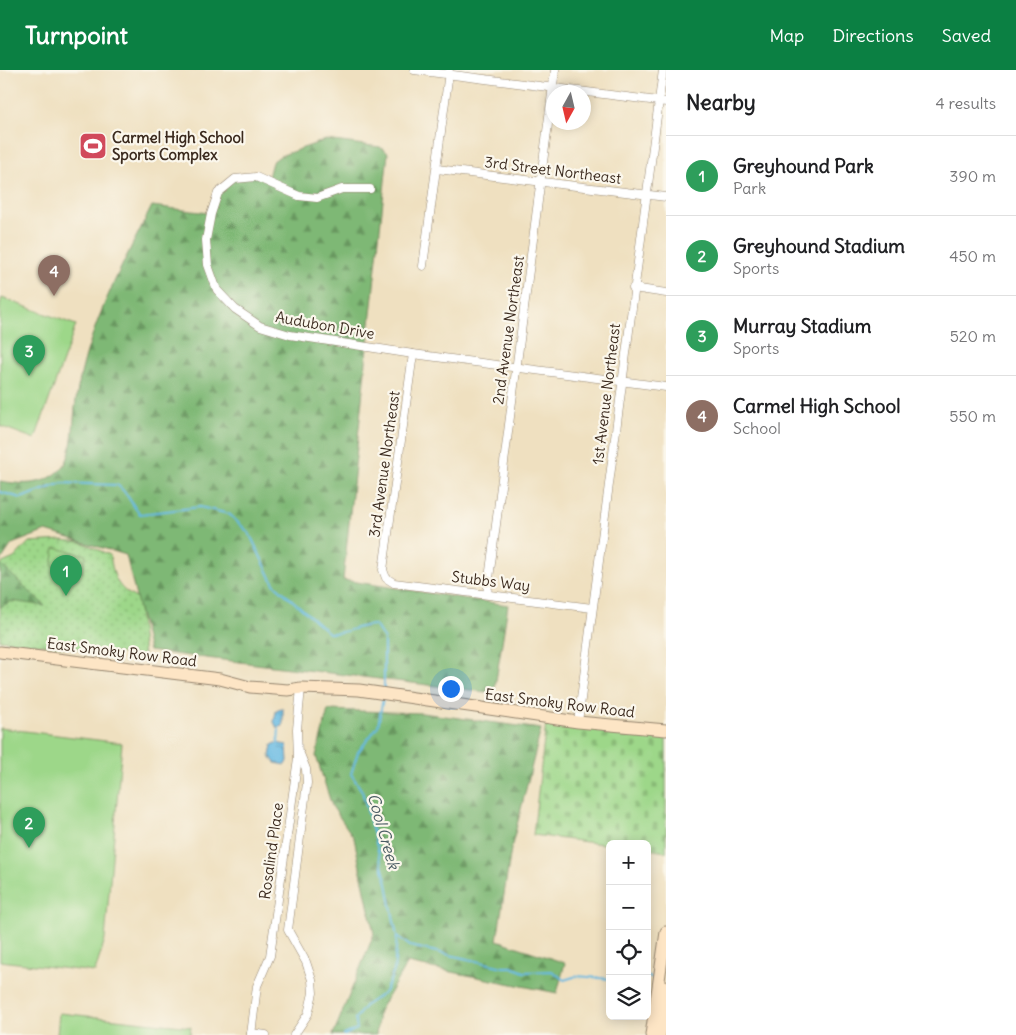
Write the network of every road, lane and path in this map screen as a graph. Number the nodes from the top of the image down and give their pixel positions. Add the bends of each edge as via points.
1 (414, 70) edge
2 (555, 70) edge
3 (664, 70) edge
4 (449, 72) edge
5 (553, 85) edge
6 (546, 87) edge
7 (591, 93) edge
8 (663, 102) edge
9 (548, 130) edge
10 (437, 169) junction
11 (542, 182) junction
12 (370, 189) dead end
13 (647, 195) junction
14 (666, 197) edge
15 (423, 266) dead end
16 (633, 288) junction
17 (666, 292) edge
18 (413, 354) junction
19 (516, 367) junction
20 (621, 381) junction
21 (666, 387) edge
22 (386, 578) joint
23 (487, 594) junction
24 (592, 608) junction
25 (0, 652) edge
26 (301, 688) junction
27 (578, 722) junction
28 (666, 730) edge
29 (298, 750) junction
30 (666, 932) edge
31 (662, 992) edge
32 (251, 1034) edge
33 (266, 1035) edge
34 (294, 1035) edge
35 (651, 1035) edge
36 (660, 1035) edge

1 - 4 street
2 - 5 street, 2nd Avenue Northeast
3 - 8 street, 1st Avenue Northeast
4 - 6 street
4 - 10 street
7 - 8 street
8 - 13 street, 1st Avenue Northeast
9 - 11 street, 2nd Avenue Northeast
10 - 11 street, 3rd Street Northeast
10 - 15 street
11 - 13 street, 3rd Street Northeast
11 - 19 street, 2nd Avenue Northeast
12 - 18 street, Audubon Drive via 342,189 317,198 299,196 256,177 235,179 218,193 211,214 206,240 208,265 217,290 235,309 260,326 290,335
13 - 14 street, 3rd Street Northeast
13 - 16 street, 1st Avenue Northeast
16 - 17 street
16 - 20 street, 1st Avenue Northeast
18 - 19 street, Audubon Drive
18 - 22 street, 3rd Avenue Northeast via 383,570
19 - 20 street, Audubon Drive
19 - 23 street, 2nd Avenue Northeast
20 - 21 street, Audubon Drive
20 - 24 street, 1st Avenue Northeast
22 - 23 street, Stubbs Way via 394,583
23 - 24 street, Stubbs Way
24 - 27 street, 1st Avenue Northeast
25 - 26 street, East Smoky Row Road via 127,666 253,687
26 - 27 street, East Smoky Row Road via 360,690
26 - 29 street, Rosalind Place
27 - 28 street, East Smoky Row Road
29 - 32 street, Rosalind Place via 270,956 257,986
29 - 34 street, Rosalind Place via 306,769 306,783 288,930 306,962 313,993 308,1014
30 - 31 street via 660,967
31 - 35 street
31 - 36 street
32 - 33 street

